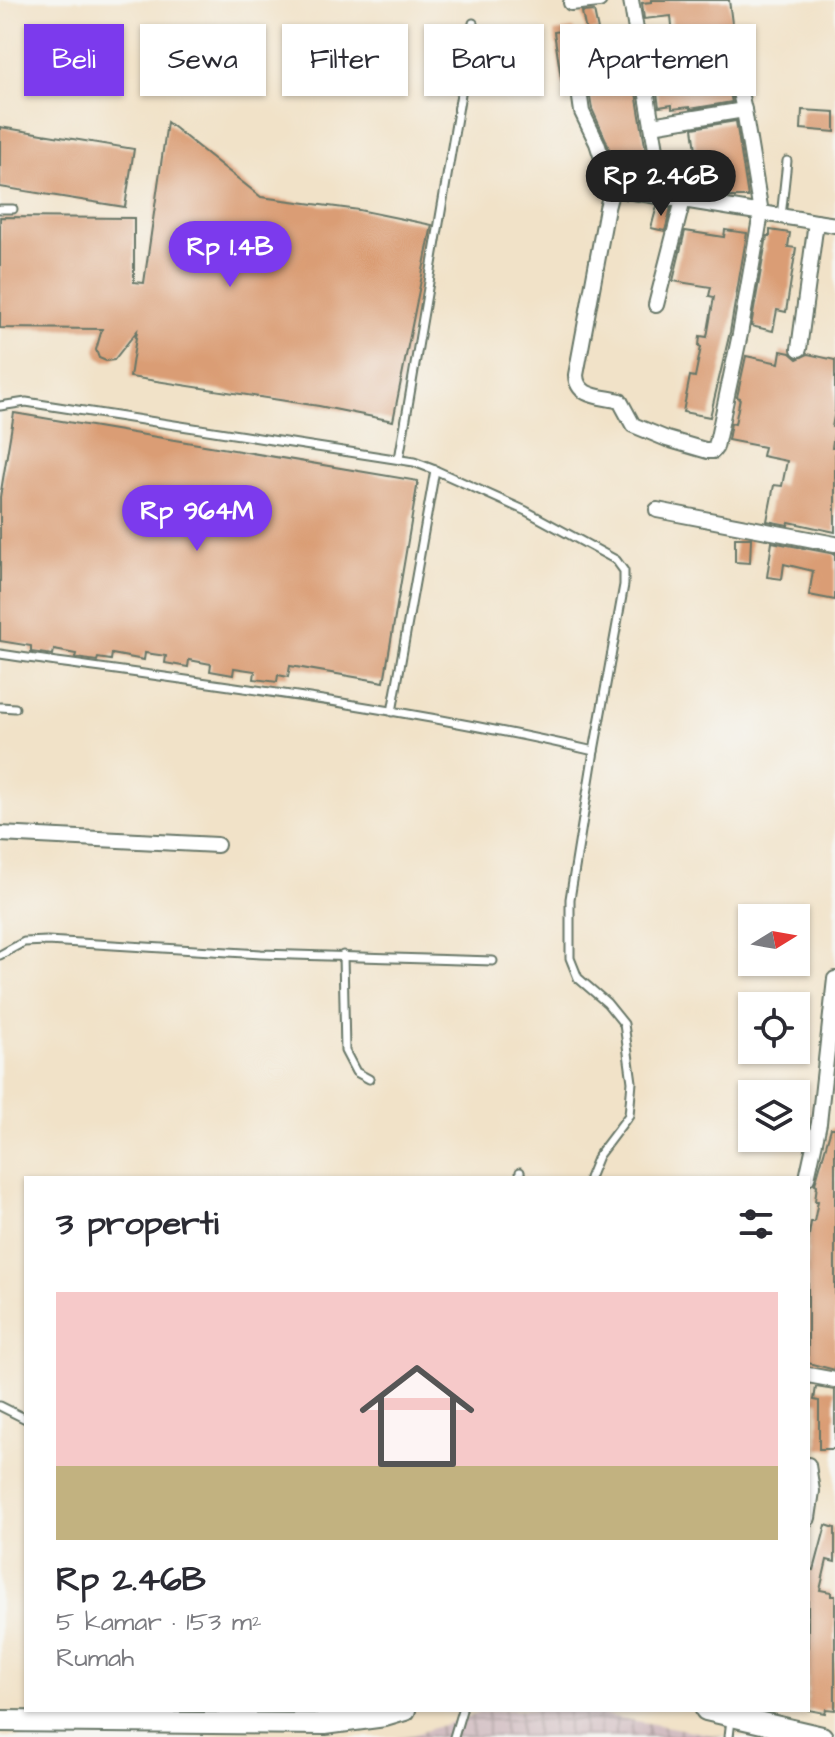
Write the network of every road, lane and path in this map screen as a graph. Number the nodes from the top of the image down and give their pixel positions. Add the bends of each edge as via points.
1 (599, 0) edge
2 (631, 0) edge
3 (571, 3) dead end
4 (473, 23) dead end
5 (634, 24) edge
6 (580, 96) edge
7 (646, 96) edge
8 (741, 96) edge
9 (744, 110) junction
10 (652, 125) junction
11 (787, 161) dead end
12 (612, 189) junction
13 (664, 197) junction
14 (683, 200) junction
15 (0, 209) edge
16 (13, 209) dead end
17 (761, 213) junction
18 (781, 217) junction
19 (816, 222) junction
20 (835, 225) edge
21 (656, 305) dead end
22 (799, 349) dead end
23 (0, 406) edge
24 (399, 459) junction
25 (435, 470) junction
26 (657, 510) dead end
27 (835, 544) edge
28 (0, 654) edge
29 (0, 707) edge
30 (15, 708) dead end
31 (392, 712) junction
32 (594, 751) junction
33 (0, 834) edge
34 (217, 845) dead end
35 (0, 955) edge
36 (343, 955) junction
37 (493, 961) dead end
38 (835, 979) edge
39 (369, 1079) dead end
40 (819, 1123) junction
41 (835, 1125) edge
42 (590, 1176) edge
43 (807, 1176) edge
44 (810, 1375) edge
45 (835, 1380) edge
46 (0, 1406) edge
47 (24, 1418) edge
48 (810, 1478) edge
49 (810, 1504) edge
50 (398, 1712) edge
51 (461, 1712) edge
52 (711, 1712) edge
53 (0, 1721) edge
54 (732, 1721) edge
55 (454, 1737) edge
56 (822, 1737) edge

1 - 3 street
2 - 5 street
4 - 24 lane
6 - 12 street
7 - 10 street
8 - 9 street
9 - 10 street
9 - 17 street
10 - 13 street
11 - 18 lane
12 - 13 street
12 - 17 street via 576,383 583,392 620,401 633,425 708,451 716,447
13 - 14 street
14 - 17 street
14 - 21 street
15 - 16 lane
17 - 18 street
18 - 19 street
19 - 20 street
19 - 22 street
23 - 24 lane via 26,402
24 - 25 lane
25 - 31 lane
25 - 32 lane via 595,547 624,571
26 - 27 street
28 - 31 lane
29 - 30 lane
31 - 32 lane
32 - 42 lane via 570,899 570,958 578,978 624,1024 632,1082 629,1115
33 - 34 street
35 - 36 lane via 24,942 47,941
36 - 37 lane
36 - 39 lane via 345,1051 356,1072
38 - 40 street
40 - 41 street
40 - 43 street
44 - 45 street
46 - 47 lane
48 - 49 street
50 - 53 main road via 325,1724
51 - 55 lane
52 - 54 main road
54 - 56 main road

